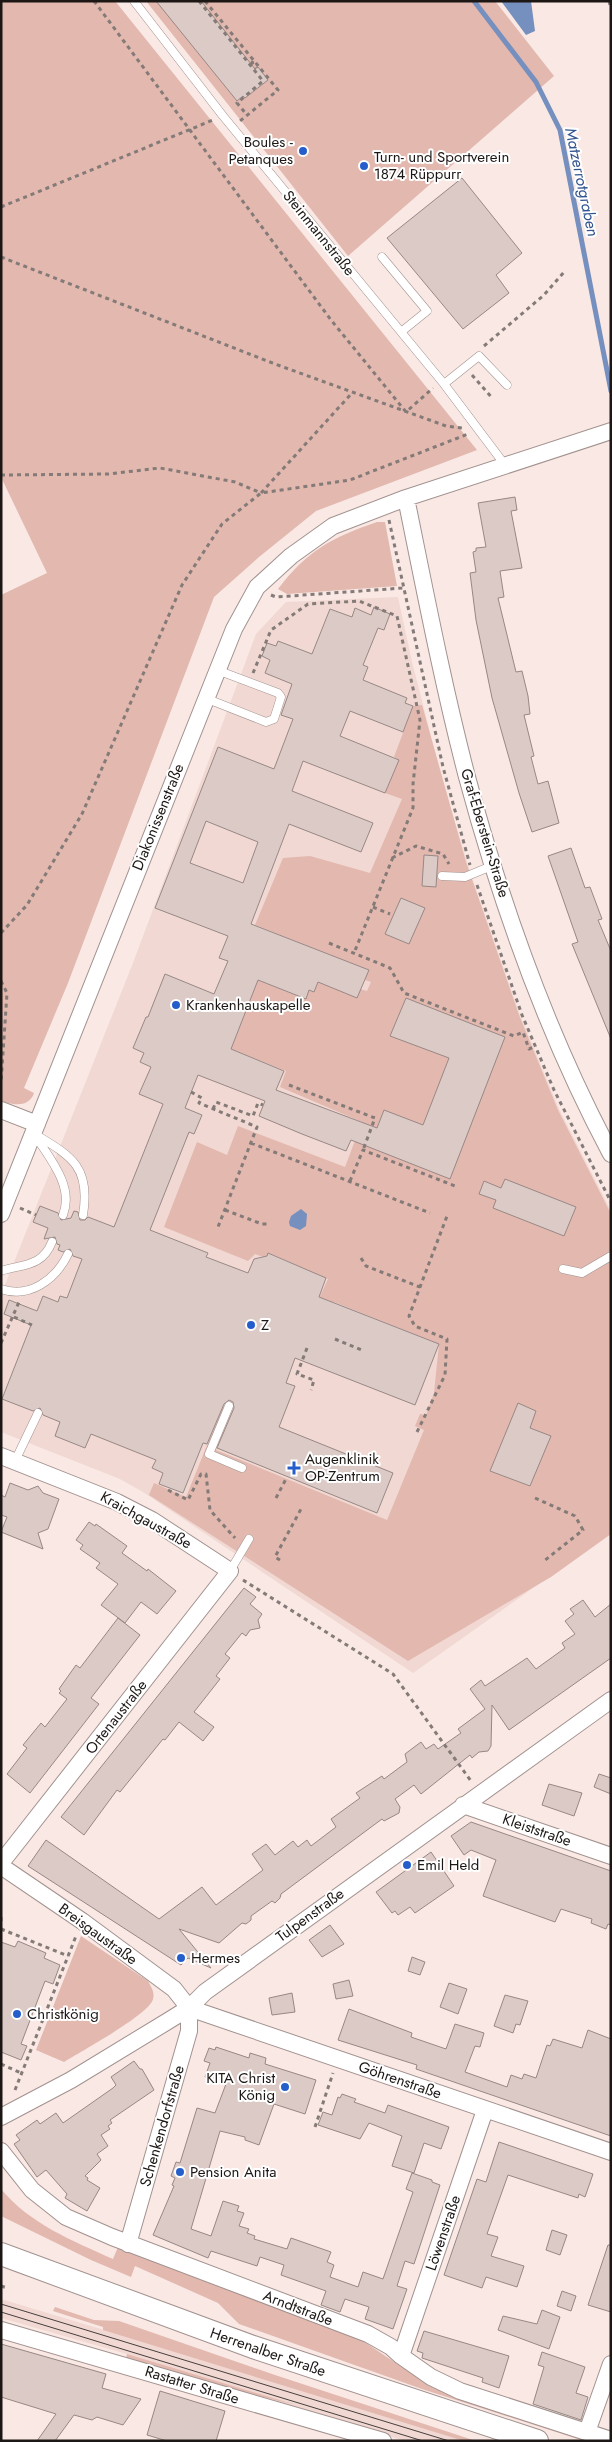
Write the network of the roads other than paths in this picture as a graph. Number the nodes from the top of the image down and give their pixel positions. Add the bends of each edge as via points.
1 (134, 1) edge
2 (382, 257) dead end
3 (401, 332) junction
4 (442, 383) junction
5 (507, 385) dead end
6 (611, 431) edge
7 (505, 465) junction
8 (406, 498) junction
9 (217, 670) junction
10 (205, 698) junction
11 (494, 865) junction
12 (442, 876) dead end
13 (1, 1110) edge
14 (35, 1129) junction
15 (611, 1154) edge
16 (1, 1214) edge
17 (63, 1215) dead end
18 (83, 1215) dead end
19 (52, 1242) dead end
20 (68, 1254) dead end
21 (611, 1256) edge
22 (563, 1269) dead end
23 (1, 1271) edge
24 (1, 1289) edge
25 (229, 1406) dead end
26 (38, 1413) dead end
27 (8, 1458) edge
28 (242, 1468) dead end
29 (249, 1538) dead end
30 (230, 1571) junction
31 (611, 1700) edge
32 (464, 1805) junction
33 (611, 1856) edge
34 (1, 1863) edge
35 (1, 1866) edge
36 (188, 2008) junction
37 (485, 2110) junction
38 (6, 2115) edge
39 (1, 2151) edge
40 (611, 2152) edge
41 (128, 2244) junction
42 (1, 2254) edge
43 (1, 2330) edge
44 (401, 2356) junction
45 (611, 2364) edge
46 (587, 2432) junction
47 (611, 2440) edge
48 (383, 2441) edge
49 (537, 2441) edge

1 - 3 lane, Steinmannstraße via 232,128
2 - 3 lane via 427,311
3 - 4 lane, Steinmannstraße
4 - 5 lane via 478,356
4 - 7 lane, Steinmannstraße
6 - 7 street
7 - 8 street
8 - 9 street, Diakonissenstraße via 334,526 291,556 257,587
8 - 11 street, Graf-Eberstein-Straße via 456,730
9 - 10 street, Diakonissenstraße
9 - 10 lane via 281,697 274,719 266,722
10 - 14 street, Diakonissenstraße
11 - 12 lane via 465,877
11 - 15 street, Graf-Eberstein-Straße via 515,931 573,1079
13 - 14 street
14 - 16 street, Diakonissenstraße
14 - 17 lane via 61,1176 66,1197
14 - 18 lane via 81,1170 86,1198
19 - 23 lane via 47,1254 31,1264
20 - 24 lane via 57,1274 48,1281 23,1292
21 - 22 lane via 582,1273
25 - 28 lane via 209,1454
26 - 27 lane
27 - 30 street, Kraichgaustraße via 117,1502 152,1520
29 - 30 lane
30 - 34 street, Ortenaustraße
31 - 32 street, Tulpenstraße
32 - 33 street, Kleiststraße
32 - 36 street, Tulpenstraße via 205,1992
35 - 36 street, Breisgaustraße via 174,1989
36 - 37 street, Göhrenstraße
36 - 38 street, Tulpenstraße
36 - 41 street, Schenkendorfstraße via 189,2031
37 - 40 street, Göhrenstraße
37 - 44 street, Löwenstraße
39 - 41 street, Arndtstraße via 44,2201 66,2217
41 - 44 street, Arndtstraße via 368,2334
42 - 49 main road, Herrenalber Straße via 253,2347
43 - 48 street, Rastatter Straße
44 - 46 street, Arndtstraße via 431,2377 460,2391
45 - 46 street
46 - 47 street, Arndtstraße

